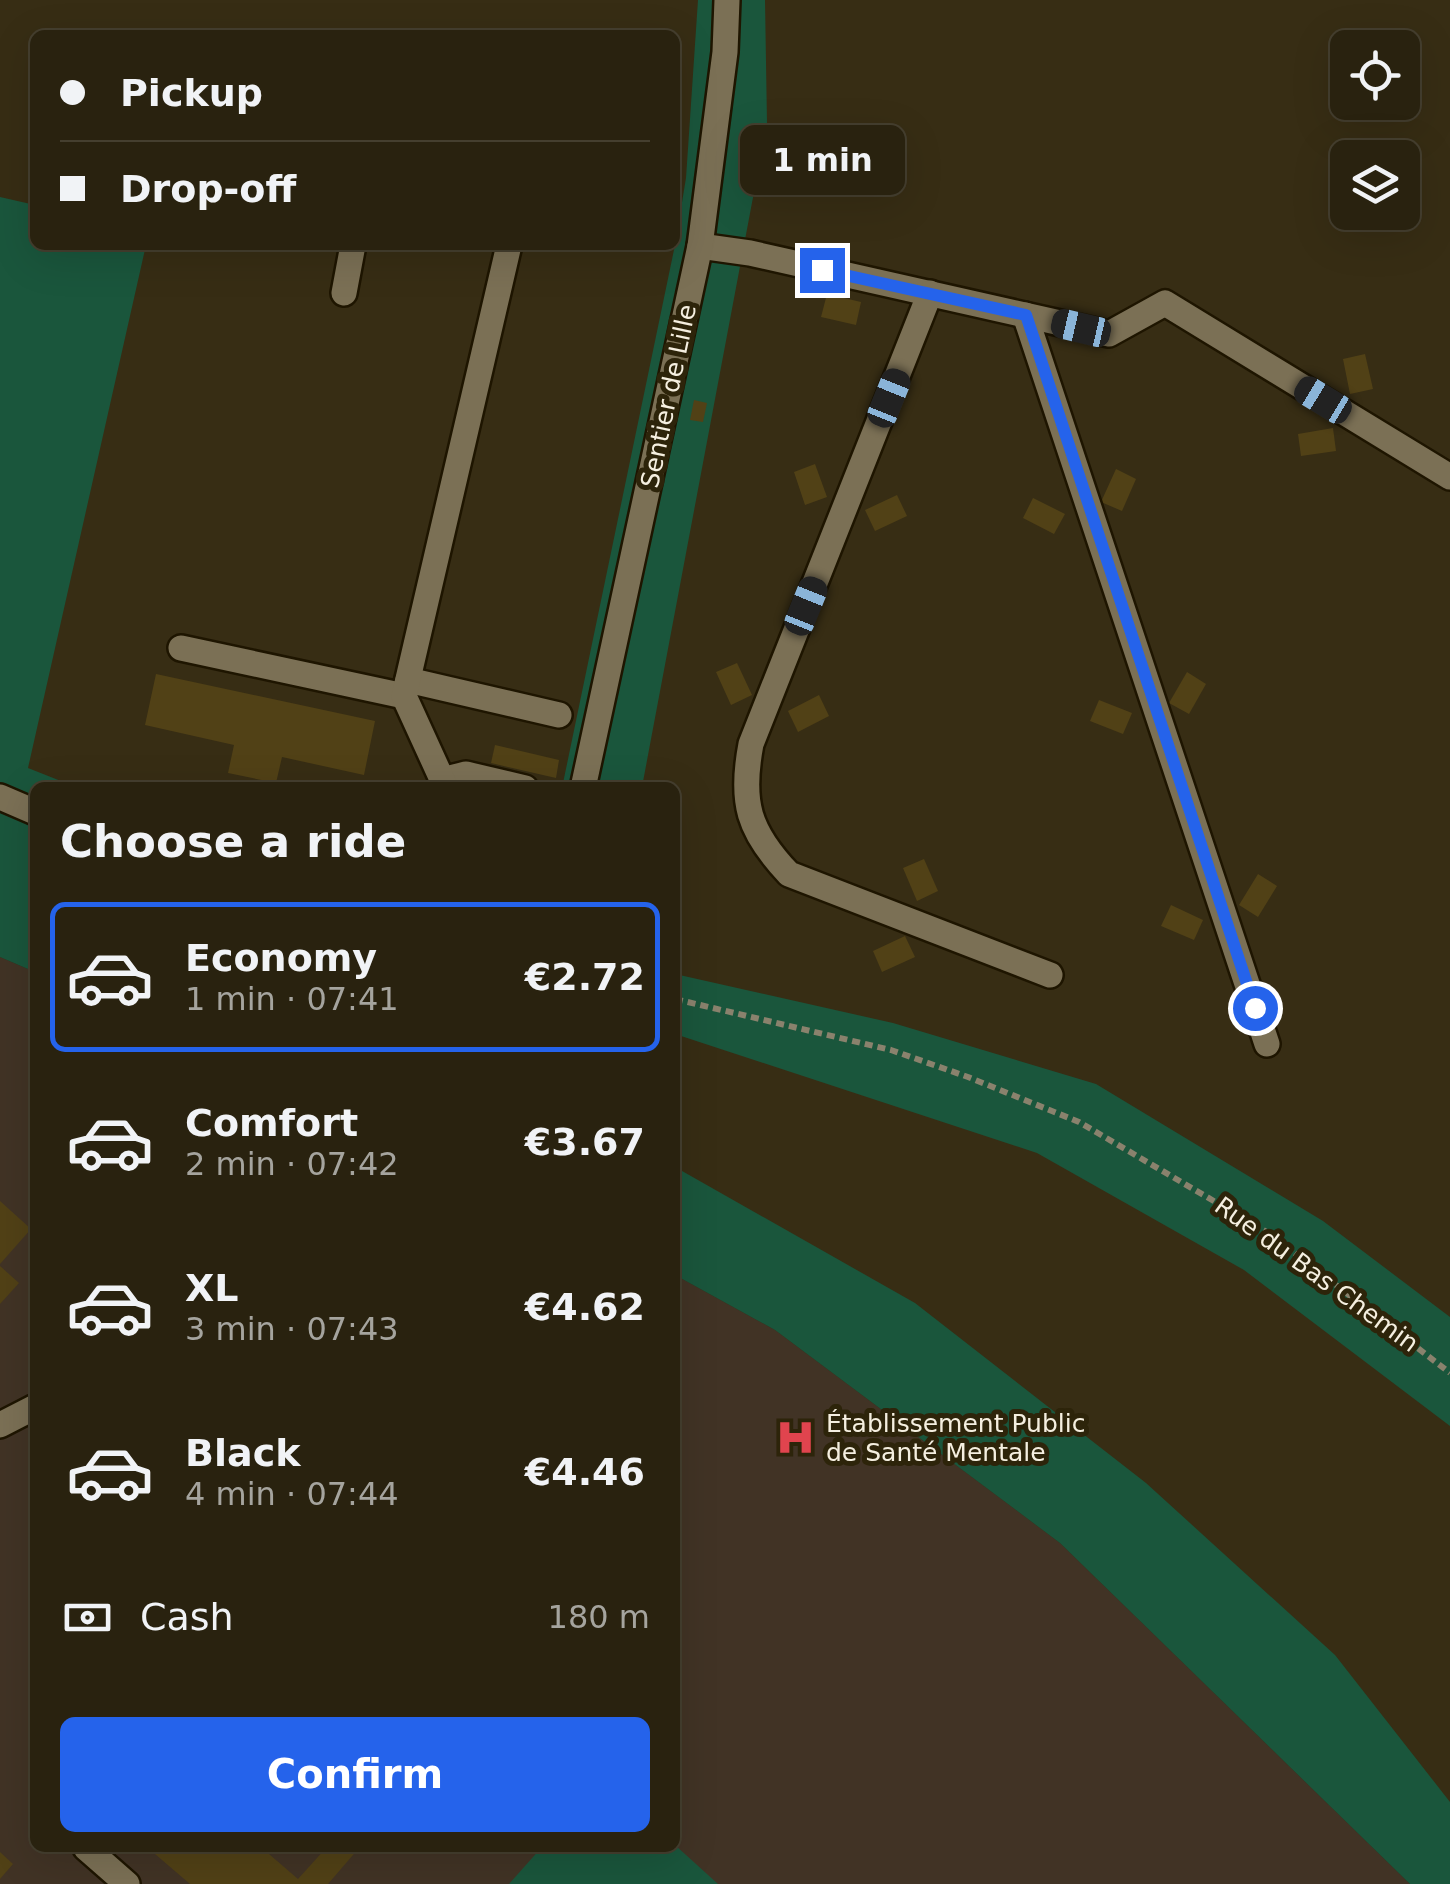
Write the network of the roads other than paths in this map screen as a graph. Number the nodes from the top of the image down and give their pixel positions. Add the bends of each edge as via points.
1 (727, 0) edge
2 (700, 246) junction
3 (353, 250) edge
4 (508, 250) edge
5 (344, 292) dead end
6 (930, 294) junction
7 (1026, 315) junction
8 (1450, 477) edge
9 (181, 648) dead end
10 (406, 688) junction
11 (558, 715) dead end
12 (443, 782) edge
13 (448, 782) edge
14 (500, 782) edge
15 (585, 782) edge
16 (0, 797) edge
17 (30, 810) edge
18 (1050, 975) dead end
19 (1268, 1044) dead end
20 (30, 1410) edge
21 (0, 1425) edge
22 (91, 1852) edge
23 (127, 1884) edge

1 - 2 street, Sentier de Lille
2 - 6 street
2 - 15 street, Sentier de Lille
3 - 5 street
4 - 10 street
6 - 7 street
6 - 18 street via 751,744 747,799 766,850 789,874
7 - 8 street via 1109,334 1165,304
7 - 19 street
9 - 10 street
10 - 11 street
10 - 12 street
13 - 14 street via 466,774
16 - 17 street
20 - 21 street
22 - 23 street

